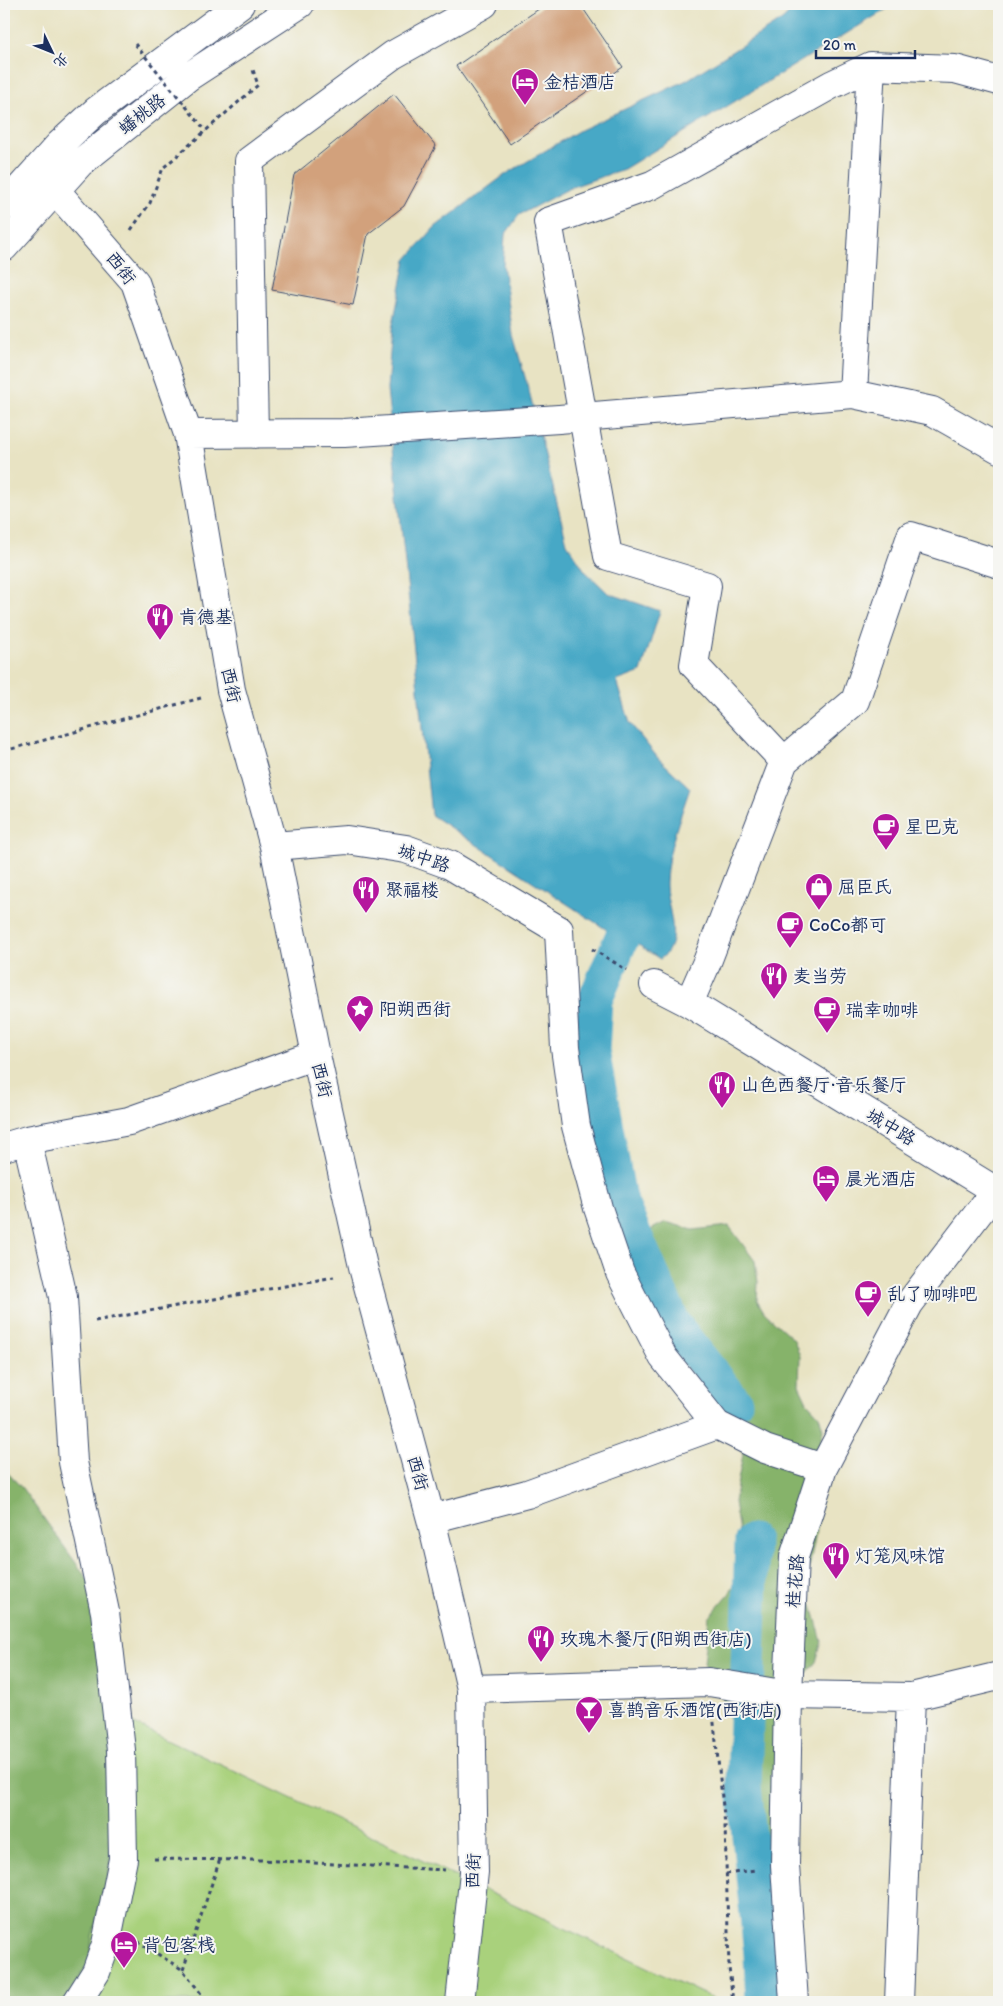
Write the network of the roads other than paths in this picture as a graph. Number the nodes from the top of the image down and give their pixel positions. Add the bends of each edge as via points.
1 (240, 4) edge
2 (300, 4) edge
3 (484, 4) edge
4 (871, 66) junction
5 (999, 81) edge
6 (56, 190) junction
7 (4, 206) edge
8 (4, 247) edge
9 (853, 394) junction
10 (570, 418) junction
11 (188, 434) junction
12 (254, 434) junction
13 (999, 450) edge
14 (999, 564) edge
15 (784, 761) junction
16 (274, 846) junction
17 (654, 985) dead end
18 (688, 1003) junction
19 (316, 1055) junction
20 (15, 1144) edge
21 (998, 1190) edge
22 (717, 1425) junction
23 (823, 1468) junction
24 (430, 1519) junction
25 (999, 1676) edge
26 (471, 1689) junction
27 (788, 1695) junction
28 (911, 1697) junction
29 (77, 2002) edge
30 (460, 2002) edge
31 (794, 2002) edge
32 (899, 2002) edge

1 - 7 street, 蟠桃路 via 96,111 60,144
2 - 6 street, 蟠桃路 via 188,77 80,163
3 - 12 street via 393,55 249,161
4 - 5 street via 955,68
4 - 9 street
4 - 10 street via 830,85 652,185 548,222
6 - 8 street, 蟠桃路
6 - 11 street, 西街 via 135,282
9 - 10 street
9 - 13 street via 932,411
10 - 12 street via 344,433
10 - 15 street via 608,556 707,586 694,665
11 - 12 street
11 - 16 street, 西街 via 231,690
14 - 15 street via 911,536 856,702
15 - 18 street via 707,962
16 - 19 street, 西街
16 - 22 street, 城中路 via 348,840 406,849 450,865 559,930 565,1048 576,1126 598,1208 620,1273 663,1357
17 - 18 street, 城中路
18 - 21 street, 城中路
19 - 20 street via 129,1121
19 - 24 street, 西街 via 364,1271
20 - 29 street via 63,1297 73,1462 105,1612 121,1750 123,1859 96,1972
21 - 23 street, 桂花路 via 909,1304
22 - 23 street via 765,1449
22 - 24 street via 527,1494
23 - 27 street, 桂花路 via 794,1557
24 - 26 street, 西街
25 - 28 street
26 - 27 street via 709,1682
26 - 30 street, 西街 via 474,1872
27 - 28 street
27 - 31 street, 桂花路 via 785,1866
28 - 32 street

